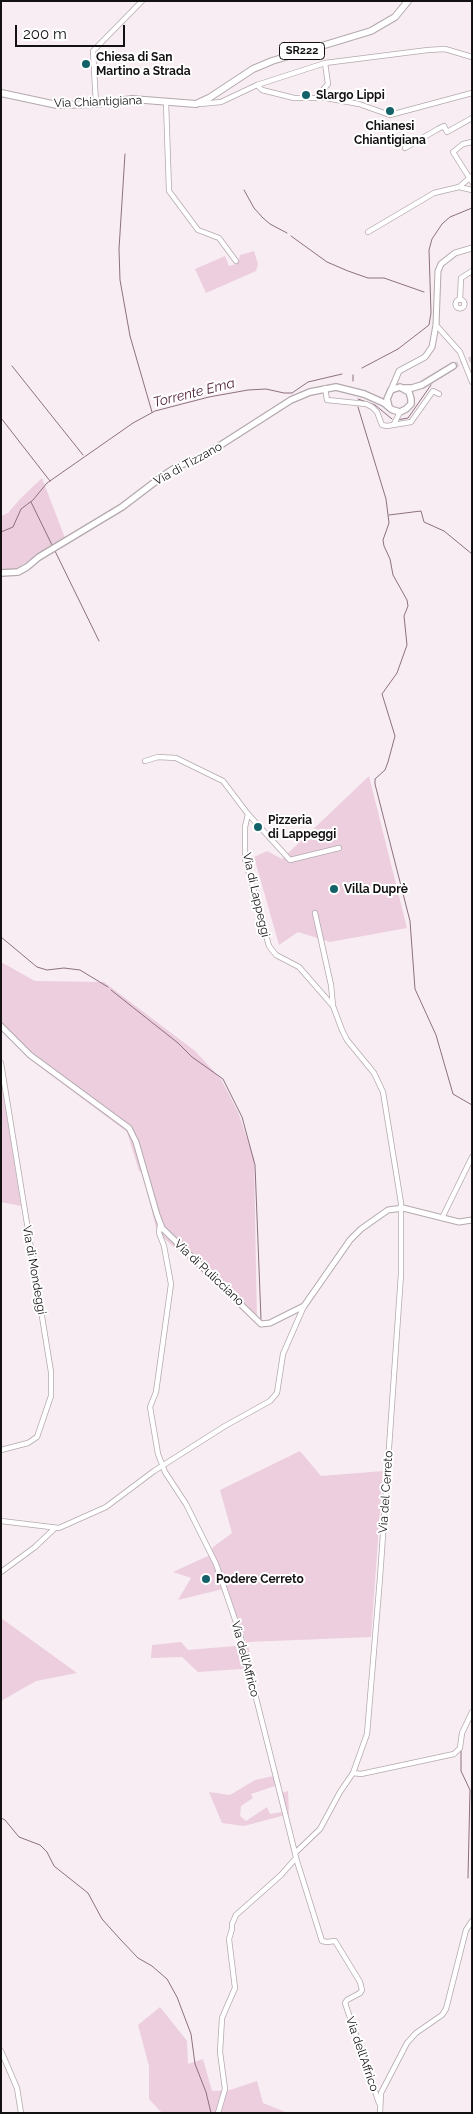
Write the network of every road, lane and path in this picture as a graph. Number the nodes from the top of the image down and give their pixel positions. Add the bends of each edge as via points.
1 (142, 1) edge
2 (408, 1) edge
3 (472, 57) edge
4 (325, 64) junction
5 (257, 85) junction
6 (472, 93) edge
7 (1, 94) edge
8 (316, 98) junction
9 (166, 102) junction
10 (96, 104) junction
11 (196, 104) junction
12 (472, 118) edge
13 (472, 142) edge
14 (405, 148) dead end
15 (470, 176) edge
16 (472, 182) edge
17 (459, 187) junction
18 (472, 190) edge
19 (368, 232) dead end
20 (472, 248) edge
21 (236, 261) dead end
22 (472, 271) edge
23 (460, 300) dead end
24 (436, 325) junction
25 (453, 366) tunnel mouth
26 (398, 374) junction
27 (470, 374) edge
28 (428, 382) junction
29 (472, 382) edge
30 (325, 388) junction
31 (404, 388) junction
32 (390, 391) junction
33 (364, 394) junction
34 (439, 394) dead end
35 (411, 400) junction
36 (391, 409) junction
37 (400, 412) junction
38 (395, 421) junction
39 (1, 573) edge
40 (145, 761) dead end
41 (248, 814) junction
42 (339, 848) dead end
43 (315, 913) dead end
44 (333, 1006) junction
45 (1, 1026) edge
46 (1, 1063) edge
47 (472, 1157) edge
48 (401, 1208) junction
49 (442, 1218) junction
50 (472, 1220) edge
51 (160, 1225) junction
52 (304, 1306) junction
53 (1, 1450) edge
54 (158, 1454) junction
55 (168, 1462) junction
56 (162, 1466) junction
57 (154, 1471) junction
58 (167, 1476) junction
59 (1, 1522) edge
60 (55, 1528) junction
61 (1, 1572) edge
62 (472, 1712) edge
63 (353, 1774) junction
64 (295, 1856) junction
65 (472, 1921) edge
66 (1, 2051) edge
67 (379, 2103) junction
68 (21, 2113) edge
69 (218, 2113) edge
70 (380, 2113) edge

1 - 10 street via 93,51
2 - 11 main road, SR222 via 383,25 253,69
3 - 4 street via 445,49
4 - 5 street
4 - 8 street via 328,84
5 - 8 street via 276,94
5 - 11 street via 221,102
6 - 8 street via 390,115 359,104
7 - 10 main road, Via Chiantigiana via 47,104
9 - 10 main road, Via Chiantigiana via 132,99
9 - 11 main road, Via Chiantigiana
9 - 21 street via 169,191 198,230 219,238
12 - 14 street via 447,132 444,126
13 - 15 street via 453,152
15 - 16 street
15 - 17 street
17 - 18 street
17 - 19 street via 434,193
20 - 24 street via 454,253 441,264
22 - 23 street via 461,278
24 - 26 street via 430,351
24 - 27 street via 460,352
25 - 28 main road
26 - 31 street via 398,383
26 - 32 street
27 - 29 street
28 - 31 main road, Via di Tizzano via 416,388
28 - 35 main road
30 - 33 main road, Via di Tizzano via 336,387
30 - 38 street via 327,400 366,404 375,409 382,425
30 - 39 main road, Via di Tizzano via 290,400 202,457 164,474 122,507 39,557 28,567 18,572
31 - 32 main road, Via di Tizzano
31 - 35 main road
32 - 33 main road, Via di Tizzano via 378,395
32 - 36 main road via 386,399
33 - 36 main road, Via di Tizzano
34 - 38 street via 433,391 411,422 403,425
35 - 37 main road via 408,408
36 - 37 main road, Via di Tizzano
36 - 38 street
37 - 38 street
40 - 41 street via 158,757 176,758 224,781
41 - 42 street via 290,860
41 - 44 street, Via di Lappeggi via 245,859 269,946 276,955 299,967
43 - 44 street, Via di Lappeggi via 332,985
44 - 48 street, Via di Lappeggi via 347,1040 374,1073 383,1092
45 - 51 street, Via di Pulicciano via 30,1054 131,1131
46 - 53 street, Via di Mondeggi via 51,1372 51,1396 37,1436 28,1443
47 - 49 street
48 - 49 street
48 - 52 street, Via di Pulicciano via 386,1212 356,1234
48 - 63 street, Via del Cerreto via 401,1274 367,1725
49 - 50 street via 464,1222
51 - 52 street, Via di Pulicciano via 261,1324 270,1323
51 - 54 street via 171,1284 156,1392 150,1407
52 - 55 street via 283,1354 279,1386 274,1397
54 - 56 street
54 - 57 street
55 - 56 street
55 - 58 street
56 - 57 street
56 - 58 street, Via dell'Affrico
57 - 60 street via 110,1505
58 - 64 street, Via dell'Affrico via 210,1548 240,1634
59 - 60 street
60 - 61 street via 35,1548
62 - 63 street via 462,1733 460,1748 454,1754
63 - 64 street, Via del Cerreto via 320,1829
64 - 67 street, Via dell'Affrico via 322,1941 335,1941 360,1982 360,1993 345,2003
64 - 69 street, Via del Cerreto via 282,1875 236,1915 232,1924 229,1939 235,1988 222,2018 220,2052 225,2088
65 - 67 street via 466,1930 446,2009 410,2038 385,2083
66 - 68 street via 17,2088
67 - 70 street

